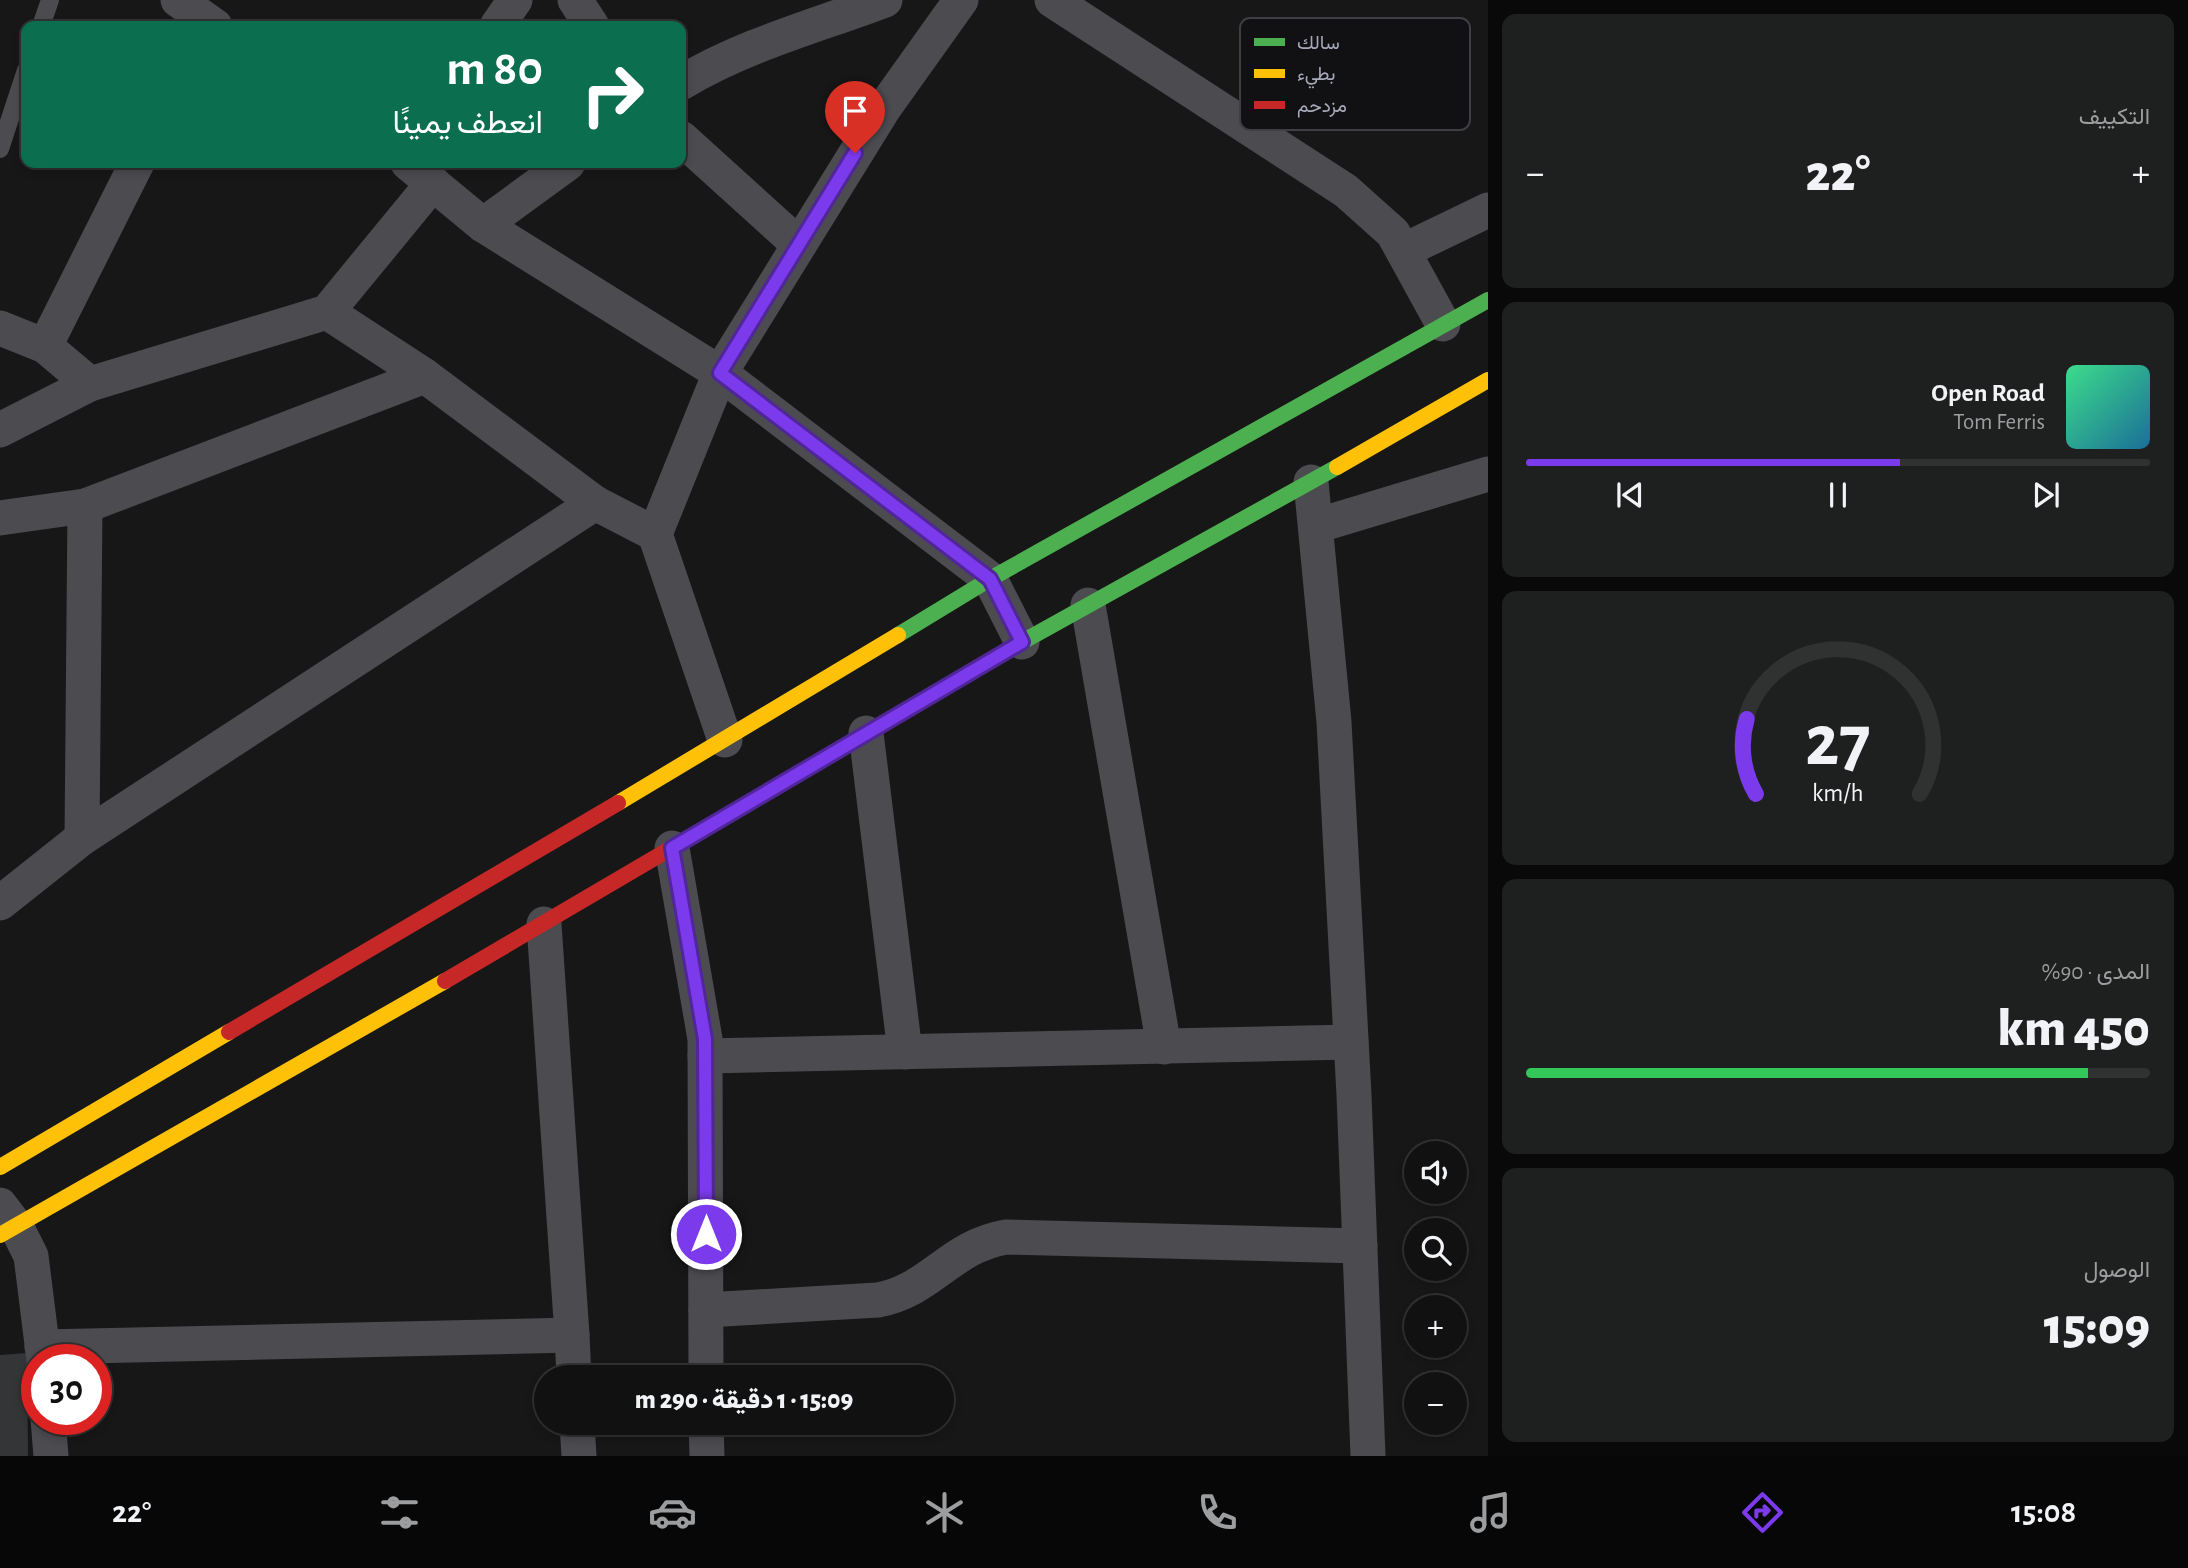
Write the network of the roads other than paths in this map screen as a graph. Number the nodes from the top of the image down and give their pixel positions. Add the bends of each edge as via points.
1 (50, 0) edge
2 (178, 0) edge
3 (515, 0) edge
4 (575, 0) edge
5 (885, 0) edge
6 (961, 0) edge
7 (1052, 0) edge
8 (43, 21) edge
9 (205, 21) edge
10 (500, 21) edge
11 (589, 21) edge
12 (686, 80) edge
13 (21, 86) edge
14 (1240, 122) edge
15 (1252, 130) edge
16 (686, 143) edge
17 (0, 149) edge
18 (134, 168) edge
19 (561, 168) edge
20 (420, 173) edge
21 (1488, 210) edge
22 (483, 225) junction
23 (798, 244) junction
24 (1403, 251) junction
25 (1488, 300) edge
26 (327, 312) junction
27 (1443, 324) junction
28 (0, 328) edge
29 (45, 346) junction
30 (720, 373) junction
31 (425, 376) junction
32 (1488, 380) edge
33 (90, 384) junction
34 (0, 430) edge
35 (1488, 474) edge
36 (1311, 482) junction
37 (595, 503) junction
38 (85, 506) junction
39 (0, 518) edge
40 (1316, 526) junction
41 (655, 534) junction
42 (990, 579) junction
43 (1088, 605) junction
44 (1022, 642) junction
45 (866, 733) junction
46 (725, 740) junction
47 (82, 838) junction
48 (672, 848) junction
49 (0, 903) edge
50 (544, 924) junction
51 (1352, 1042) junction
52 (1164, 1046) junction
53 (905, 1052) junction
54 (705, 1056) junction
55 (0, 1167) edge
56 (5, 1222) edge
57 (1360, 1246) junction
58 (706, 1310) junction
59 (572, 1335) junction
60 (42, 1344) edge
61 (112, 1351) edge
62 (573, 1365) edge
63 (706, 1365) edge
64 (49, 1435) edge
65 (578, 1435) edge
66 (706, 1435) edge
67 (51, 1456) edge
68 (579, 1456) edge
69 (707, 1456) edge
70 (1368, 1456) edge

1 - 8 lane
2 - 9 street
3 - 10 street
4 - 11 street
5 - 12 street via 774,39
6 - 23 street via 884,108
7 - 14 street
13 - 17 lane
15 - 24 street via 1346,191 1386,226
16 - 23 street
18 - 29 street
19 - 22 street
20 - 22 street
20 - 26 street
21 - 24 street
22 - 30 street
23 - 30 street
24 - 27 street
25 - 27 street
26 - 31 street
26 - 33 street
27 - 42 street
28 - 29 street
29 - 33 street
30 - 41 street
30 - 42 street
31 - 37 street
31 - 38 street
32 - 36 street
33 - 34 street
35 - 40 street
36 - 40 street
36 - 43 street
37 - 41 street
37 - 47 street
38 - 39 street
38 - 47 street
40 - 51 street via 1334,722
41 - 46 street
42 - 44 street
42 - 46 street
43 - 44 street
43 - 52 street
44 - 45 street
45 - 48 street
45 - 53 street
46 - 55 street
47 - 49 street
48 - 50 street
48 - 54 street
50 - 56 street
50 - 59 street
51 - 52 street
51 - 57 street
52 - 53 street
53 - 54 street
54 - 58 street
56 - 60 street via 31,1256
57 - 58 street via 1006,1237 967,1248 903,1295
57 - 70 street
58 - 63 street
59 - 61 street
59 - 62 street
64 - 67 street
65 - 68 street
66 - 69 street

